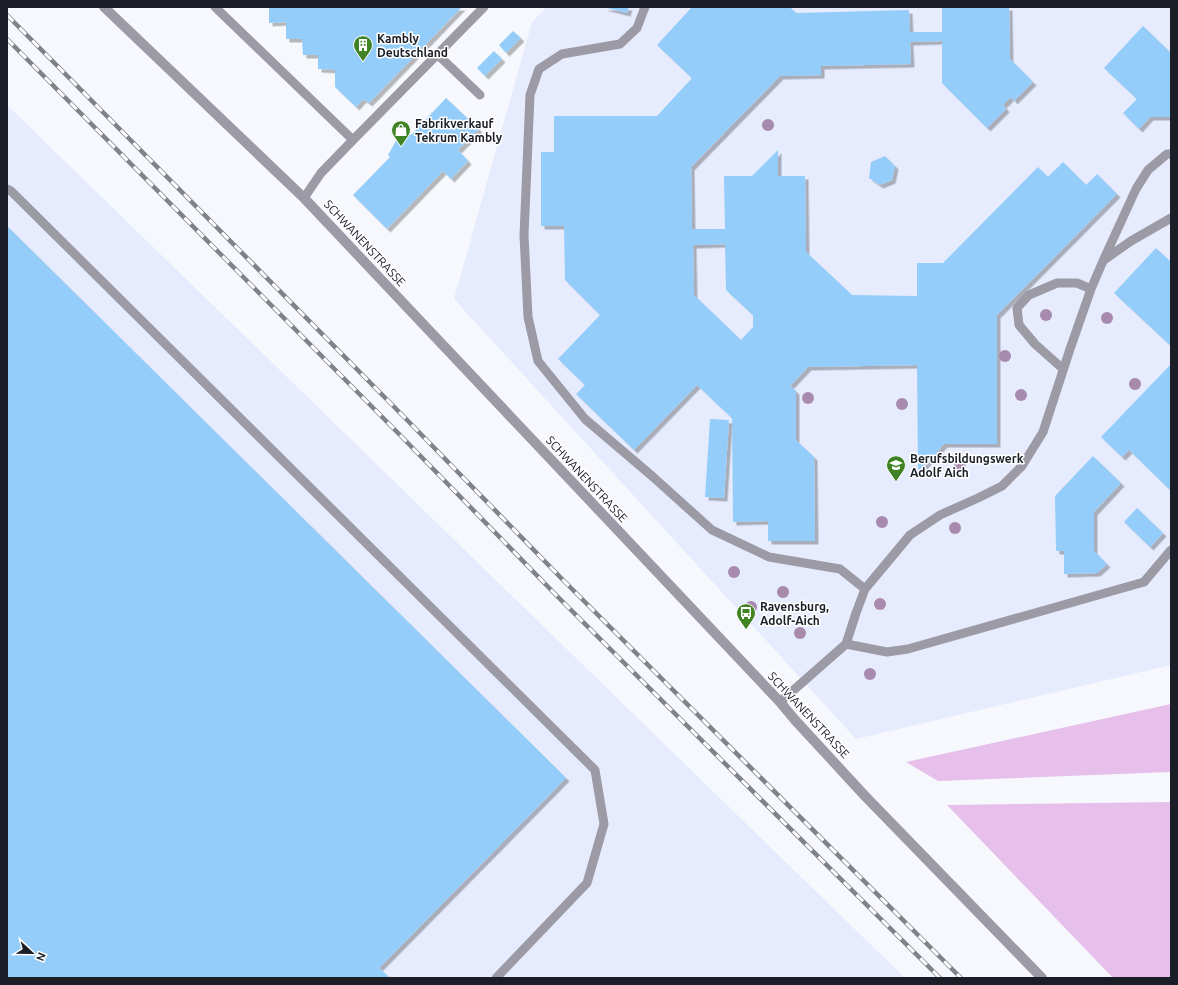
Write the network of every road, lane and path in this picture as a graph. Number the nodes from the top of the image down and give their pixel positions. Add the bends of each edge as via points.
1 (104, 7) edge
2 (215, 7) edge
3 (484, 7) edge
4 (645, 7) edge
5 (437, 54) junction
6 (480, 95) dead end
7 (353, 140) junction
8 (1171, 154) edge
9 (7, 189) edge
10 (304, 198) junction
11 (1171, 218) edge
12 (1103, 261) junction
13 (1091, 289) junction
14 (1063, 369) junction
15 (1171, 550) edge
16 (865, 589) junction
17 (846, 644) junction
18 (780, 702) junction
19 (496, 978) edge
20 (1042, 978) edge

1 - 10 street, SCHWANENSTRASSE
2 - 7 lane
3 - 5 lane
4 - 16 lane via 636,28 620,44 562,54 539,69 530,95 524,235 528,316 538,361 585,419 712,530 769,557 840,569
5 - 6 lane
5 - 7 lane
7 - 10 lane via 321,174
8 - 12 lane via 1148,170 1136,189
9 - 19 lane via 595,770 604,824 587,883
10 - 18 street, SCHWANENSTRASSE
11 - 12 lane
12 - 13 lane
13 - 14 lane
13 - 14 lane via 1077,283 1057,283 1029,295 1017,308 1019,325 1035,344
14 - 16 lane via 1043,432 1022,466 1002,486 940,515 910,535
15 - 17 lane via 1144,582 1138,584 908,649 887,652
16 - 17 lane
17 - 18 lane
18 - 20 street, SCHWANENSTRASSE via 865,796

